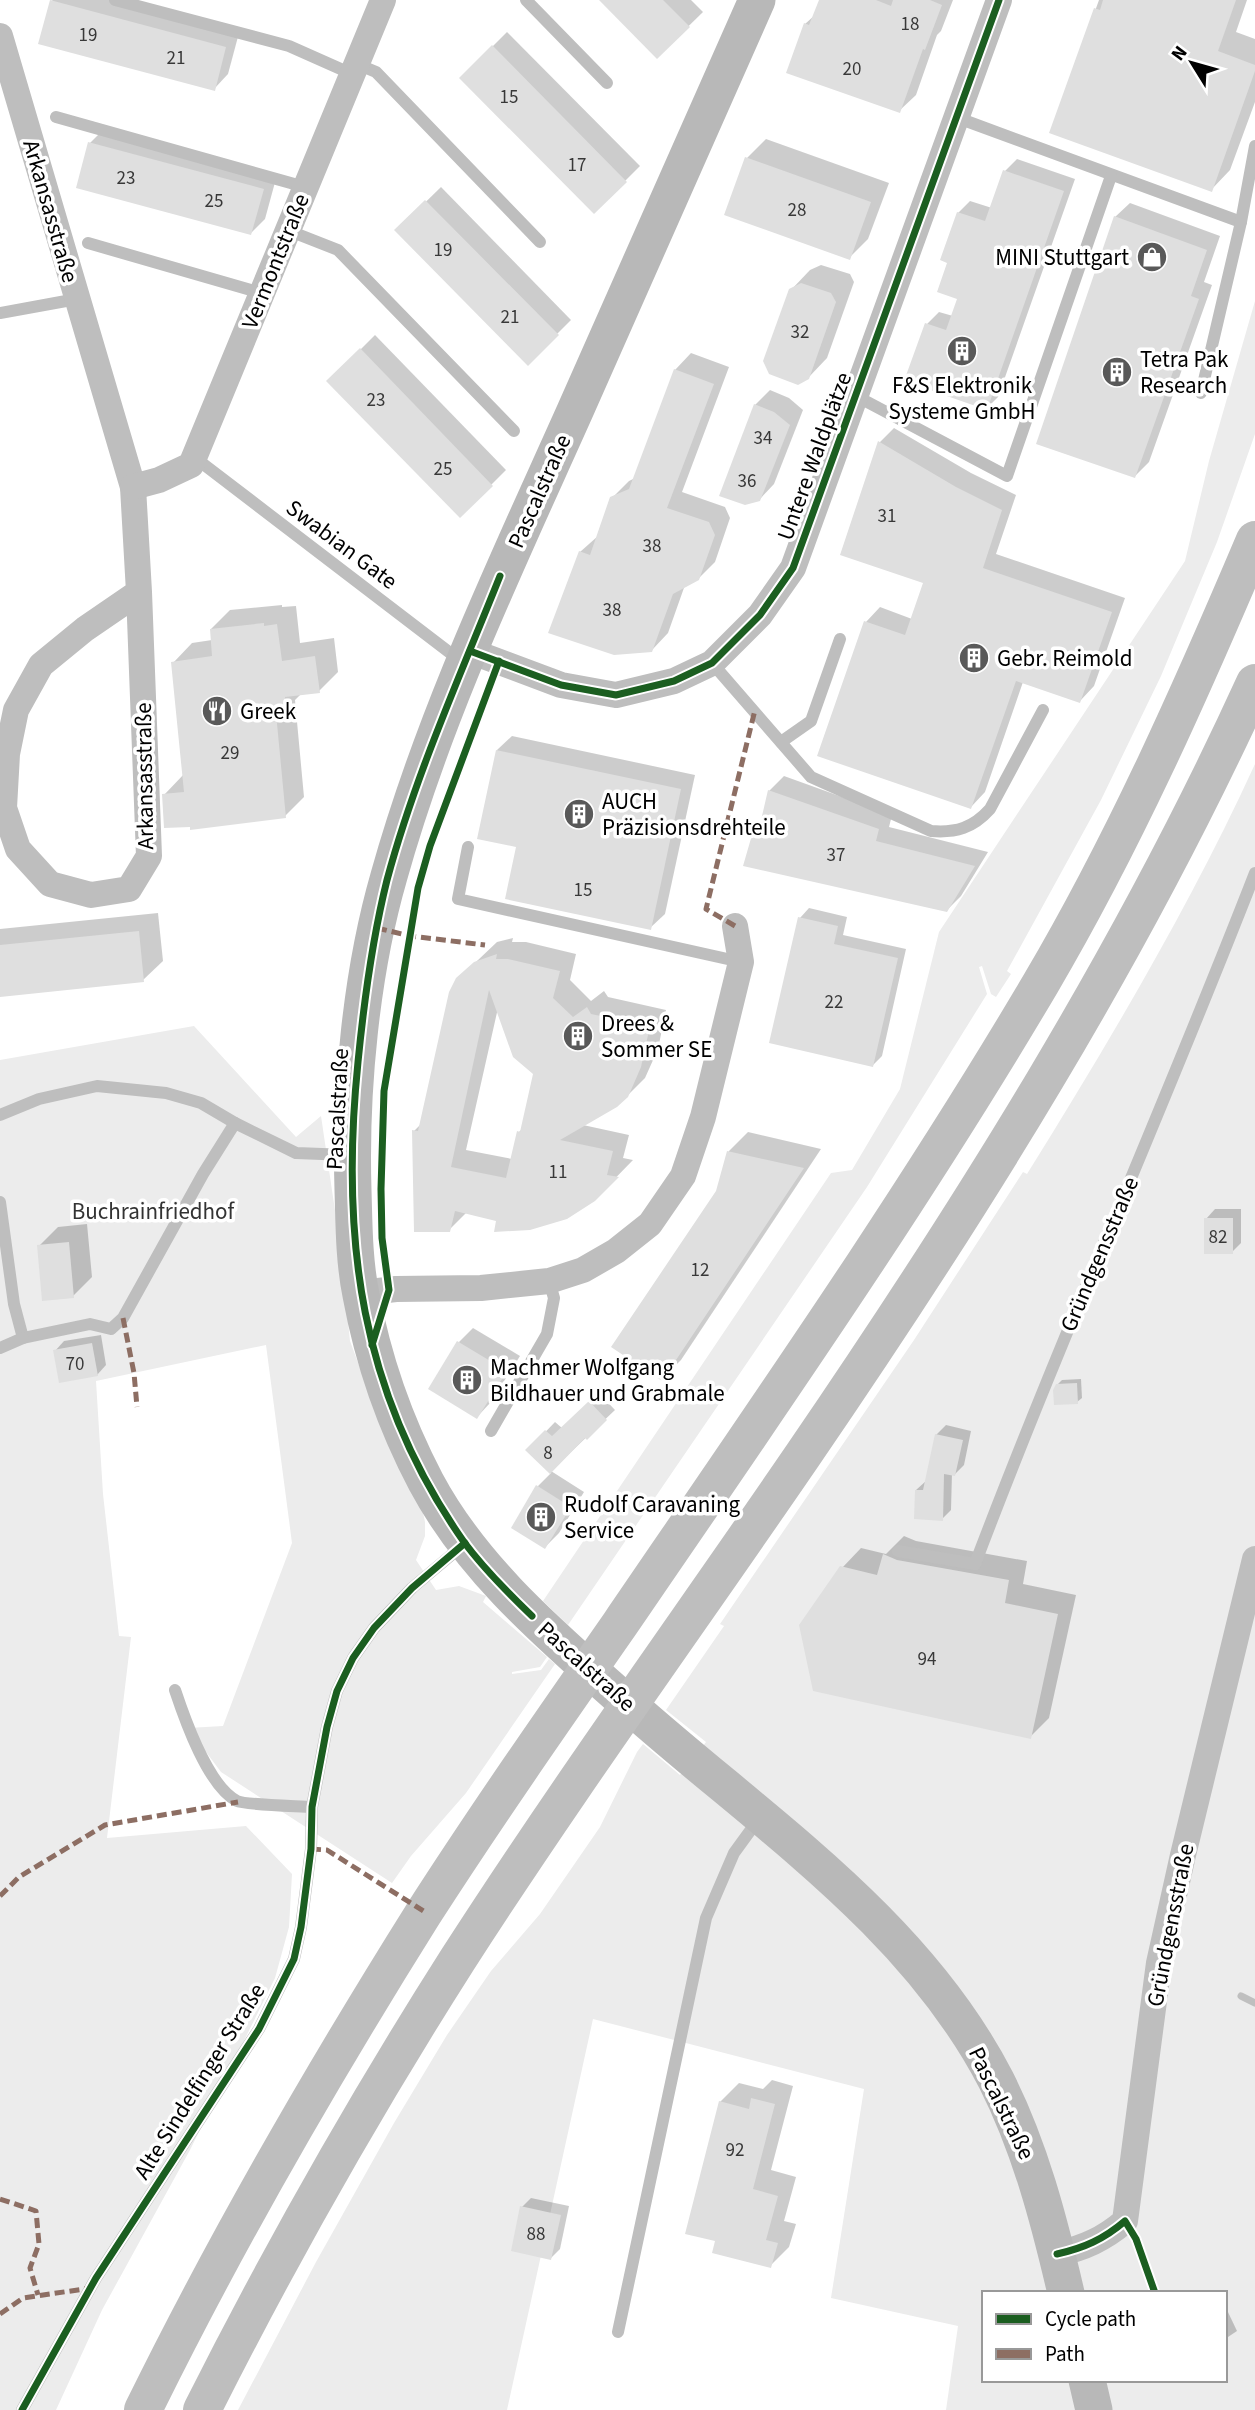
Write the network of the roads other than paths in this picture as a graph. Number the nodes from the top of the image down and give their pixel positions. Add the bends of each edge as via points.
1 (115, 0) edge
2 (383, 0) edge
3 (526, 0) edge
4 (757, 0) edge
5 (999, 0) edge
6 (0, 36) edge
7 (355, 69) junction
8 (607, 83) dead end
9 (56, 117) dead end
10 (958, 118) junction
11 (1255, 146) edge
12 (1111, 176) junction
13 (305, 187) junction
14 (1241, 222) junction
15 (287, 230) junction
16 (540, 242) dead end
17 (88, 243) dead end
18 (261, 293) junction
19 (77, 299) junction
20 (0, 313) edge
21 (1201, 393) dead end
22 (856, 396) junction
23 (514, 431) dead end
24 (194, 457) junction
25 (133, 487) junction
26 (1255, 540) edge
27 (139, 592) junction
28 (840, 639) dead end
29 (468, 658) junction
30 (712, 663) junction
31 (1255, 683) edge
32 (1043, 710) dead end
33 (781, 742) junction
34 (468, 847) dead end
35 (1255, 873) edge
36 (735, 926) dead end
37 (741, 962) junction
38 (0, 1115) edge
39 (235, 1123) junction
40 (352, 1155) junction
41 (0, 1202) edge
42 (549, 1281) junction
43 (360, 1293) junction
44 (23, 1338) junction
45 (0, 1348) edge
46 (491, 1430) dead end
47 (465, 1543) junction
48 (898, 1551) dead end
49 (1255, 1559) edge
50 (175, 1690) dead end
51 (312, 1807) junction
52 (761, 1817) junction
53 (1057, 2254) junction
54 (1066, 2291) edge
55 (618, 2332) dead end
56 (1087, 2382) edge
57 (22, 2410) edge
58 (144, 2410) edge
59 (202, 2410) edge
60 (1094, 2410) edge

1 - 7 lane via 289,46
2 - 7 street, Vermontstraße
3 - 8 lane
4 - 29 street, Pascalstraße via 500,576
5 - 10 street, Untere Waldplätze
6 - 19 street, Arkansasstraße
7 - 13 street, Vermontstraße
7 - 16 lane via 376,72
9 - 13 lane
10 - 12 lane
10 - 22 street, Untere Waldplätze
11 - 14 lane
12 - 14 lane
12 - 22 lane via 1007,476
13 - 15 street, Vermontstraße
14 - 21 lane
15 - 18 street, Vermontstraße
15 - 23 lane via 338,250
17 - 18 lane
18 - 24 street, Vermontstraße
19 - 20 lane
19 - 25 street, Arkansasstraße
22 - 30 street, Untere Waldplätze via 793,568 760,615
24 - 25 street via 191,465
24 - 29 lane, Swabian Gate
25 - 27 street, Arkansasstraße
26 - 58 highway via 1132,815 1044,978 862,1268 425,1912 317,2087 221,2257
27 - 27 street, Arkansasstraße via 149,856 129,889 91,895 50,884 18,849 4,808 7,754 16,710 41,665
28 - 33 lane via 811,721
29 - 30 street, Untere Waldplätze via 561,685 616,695 674,681
29 - 40 street, Pascalstraße via 423,770 388,880 363,1009
30 - 33 lane
31 - 59 highway via 1157,884 1021,1120 855,1378 609,1734 388,2070 320,2186
32 - 33 lane via 980,821 947,832 919,827 822,784 800,768
34 - 37 lane via 457,900
35 - 48 lane, Gründgensstraße via 975,1564
36 - 37 street
37 - 42 street via 717,1079 683,1177 650,1224 616,1251 583,1270
38 - 39 lane via 39,1099 97,1086 166,1093 201,1102
39 - 40 lane via 296,1153
39 - 44 lane via 123,1318 111,1329 90,1324
40 - 43 street, Pascalstraße
41 - 44 lane
42 - 43 street
42 - 46 lane via 554,1298 547,1334
43 - 47 street, Pascalstraße via 383,1382 404,1437
44 - 45 lane
47 - 51 lane, Alte Sindelfinger Straße via 412,1588 352,1658 327,1727
47 - 52 street, Pascalstraße via 532,1616 645,1720
49 - 53 street, Gründgensstraße via 1159,1963 1125,2221 1108,2236
50 - 51 lane via 188,1728 215,1780 238,1802
51 - 57 lane, Alte Sindelfinger Straße via 311,1849 294,1959 259,2028 96,2278
52 - 53 street, Pascalstraße via 880,1922 956,2014 997,2081 1035,2173
52 - 55 lane via 734,1853 706,1918
53 - 54 street, Pascalstraße
56 - 60 street

